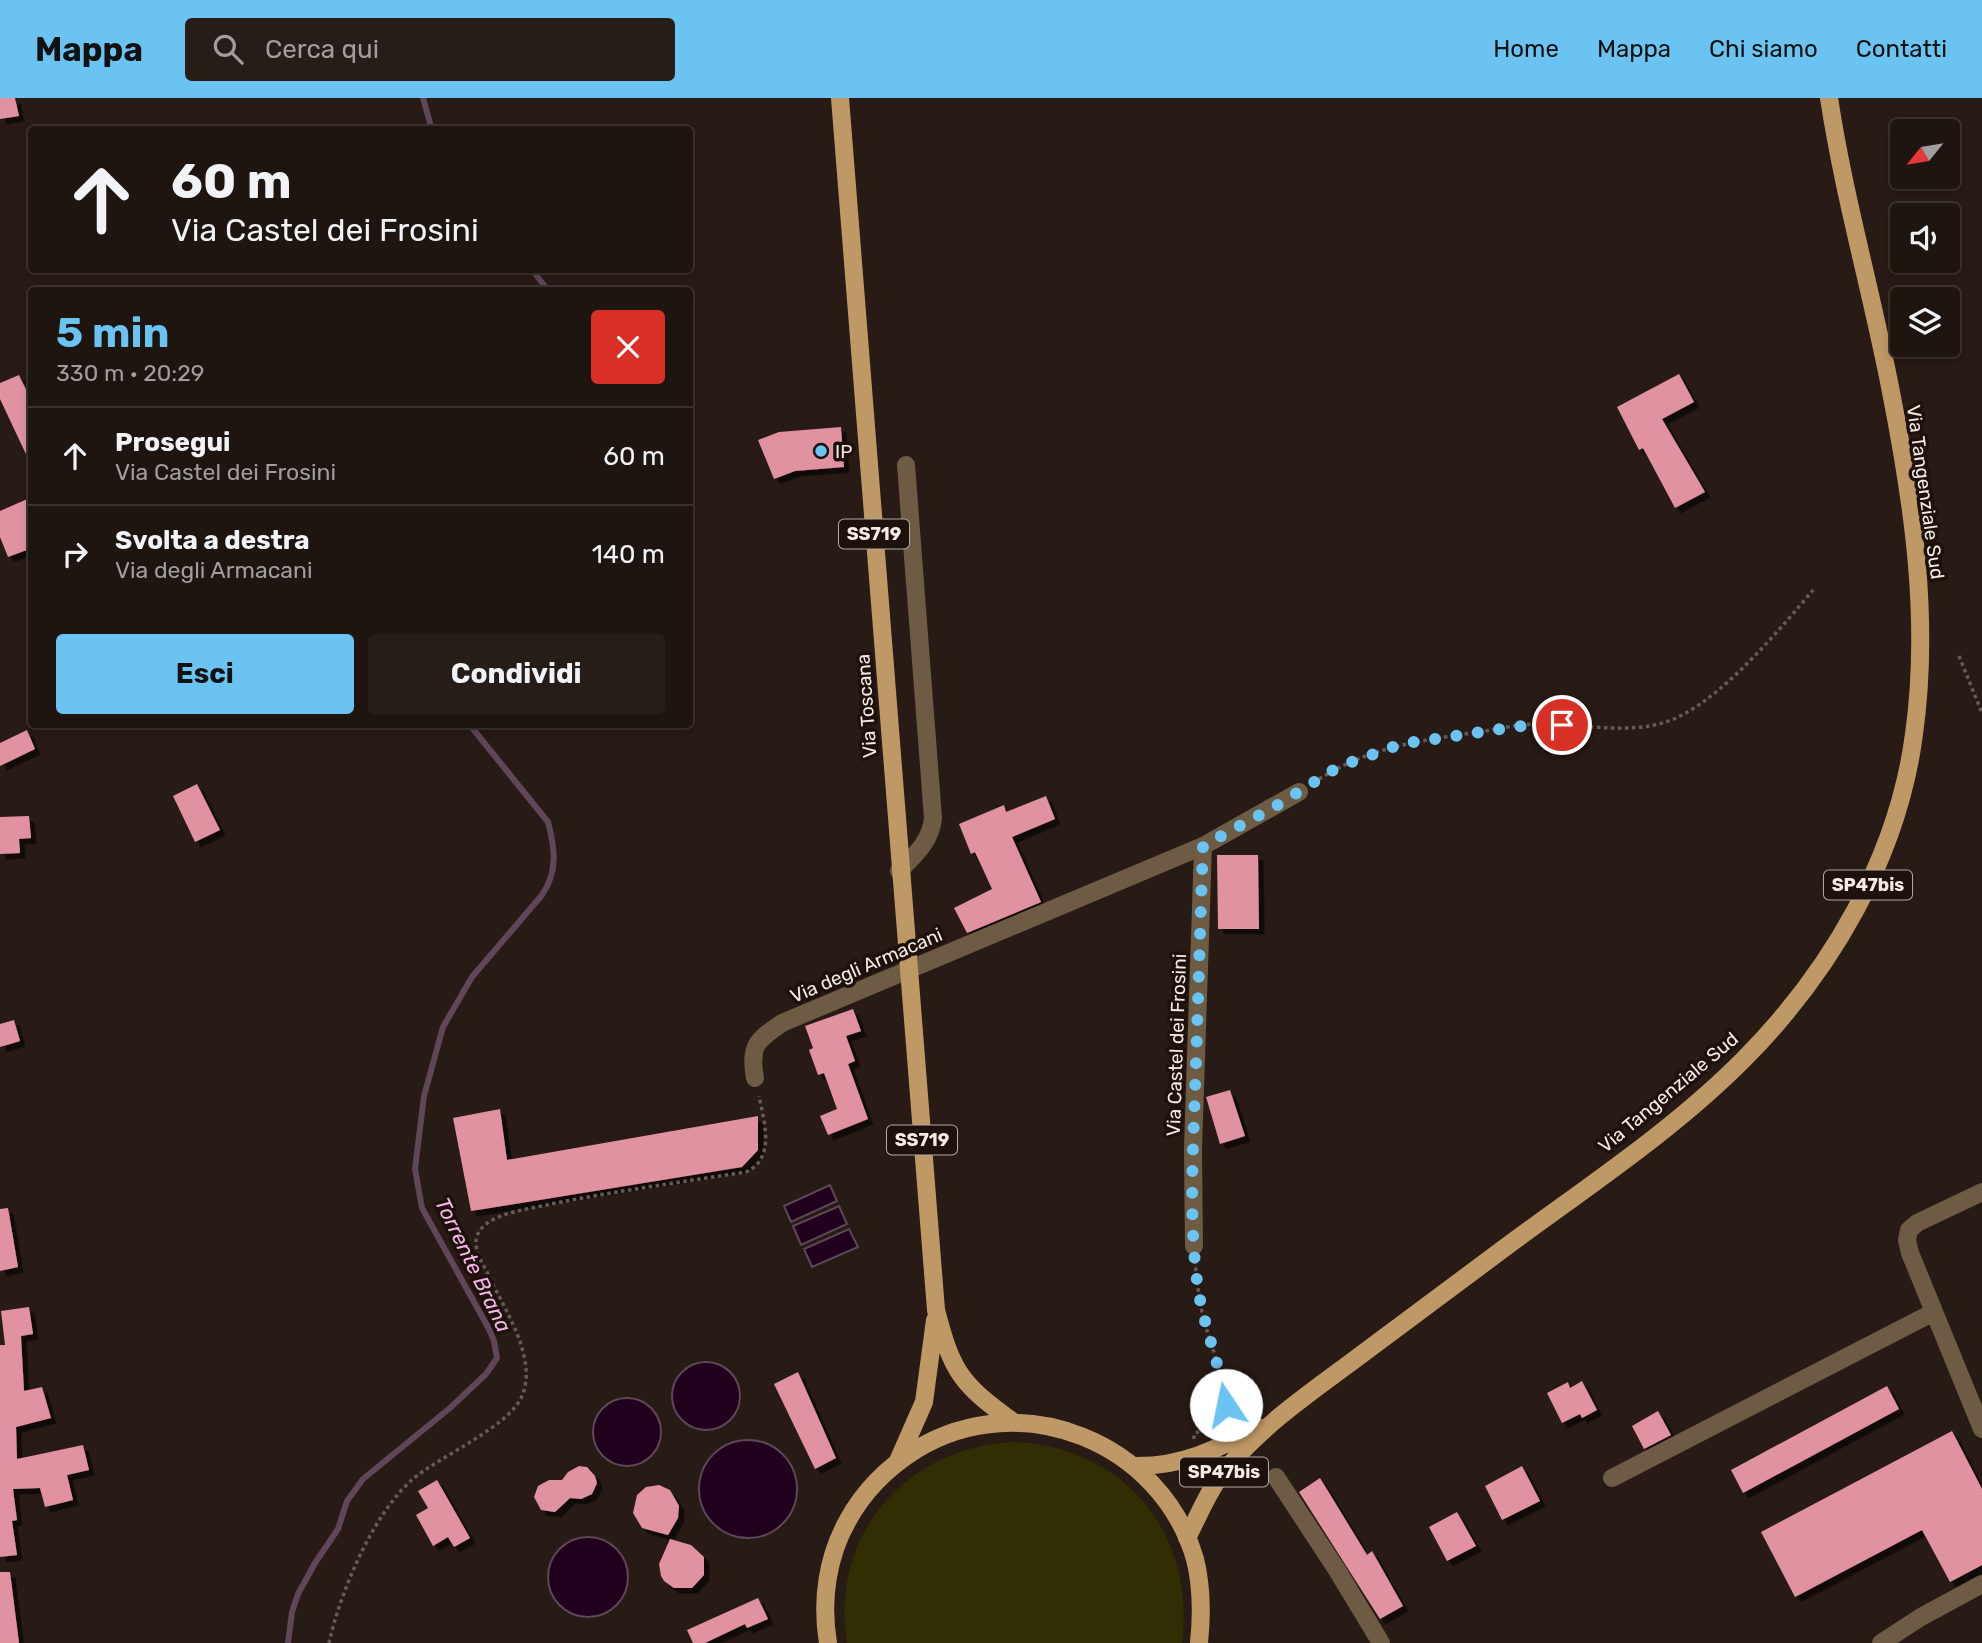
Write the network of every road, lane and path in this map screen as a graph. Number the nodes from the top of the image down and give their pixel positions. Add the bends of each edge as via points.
1 (840, 98) edge
2 (1829, 98) edge
3 (906, 465) dead end
4 (1814, 589) dead end
5 (1958, 656) dead end
6 (1982, 711) edge
7 (1299, 792) joint
8 (1203, 846) junction
9 (900, 871) junction
10 (908, 971) junction
11 (755, 1078) joint
12 (1982, 1192) edge
13 (1194, 1246) joint
14 (936, 1310) junction
15 (1934, 1312) junction
16 (1277, 1418) junction
17 (1012, 1422) junction
18 (1982, 1429) edge
19 (1202, 1455) junction
20 (898, 1461) junction
21 (1134, 1466) junction
22 (1276, 1477) dead end
23 (1612, 1478) dead end
24 (1187, 1538) junction
25 (1982, 1584) edge
26 (329, 1643) edge
27 (828, 1643) edge
28 (1199, 1643) edge
29 (1381, 1643) edge
30 (1881, 1643) edge

1 - 9 main road, Via Toscana / SS719
2 - 16 main road, Via Tangenziale Sud / SP47bis via 1836,148 1891,388 1917,559 1919,687 1914,738 1889,833 1870,883 1805,987 1742,1060 1631,1154
3 - 9 street via 933,808 929,837
4 - 7 path via 1713,695 1682,715 1642,728 1535,724 1401,744 1338,767
5 - 6 path
7 - 8 street, Via degli Armacani
8 - 10 street, Via degli Armacani
8 - 13 street, Via Castel dei Frosini
9 - 10 main road, Via Toscana / SS719
10 - 11 street, Via degli Armacani via 775,1027 753,1051
10 - 14 main road, Via Toscana / SS719
11 - 26 path via 766,1145 755,1168 511,1213 479,1232 478,1254 524,1359 527,1373 521,1399 505,1419 429,1466 396,1498 353,1571
12 - 15 street via 1909,1230 1908,1247
13 - 19 path via 1203,1318 1226,1405 1223,1418 1193,1435
14 - 17 main road, Via Toscana / SS719 via 950,1355 965,1382
14 - 20 main road, Via Toscana / SS719 via 925,1402
15 - 18 street
15 - 23 street
16 - 19 main road, Via Tangenziale Sud / SP47bis
16 - 24 main road, Via Tangenziale Sud / SP47bis via 1220,1477
17 - 20 main road, SS719 via 952,1432
17 - 21 main road, SS719 via 1065,1429 1101,1444
19 - 21 main road, Via Tangenziale Sud / SP47bis via 1158,1466
20 - 27 main road, SS719 via 861,1499 835,1547 826,1589
21 - 24 main road, SS719 via 1165,1499
22 - 29 street
24 - 28 main road, SS719 via 1202,1601
25 - 30 street

